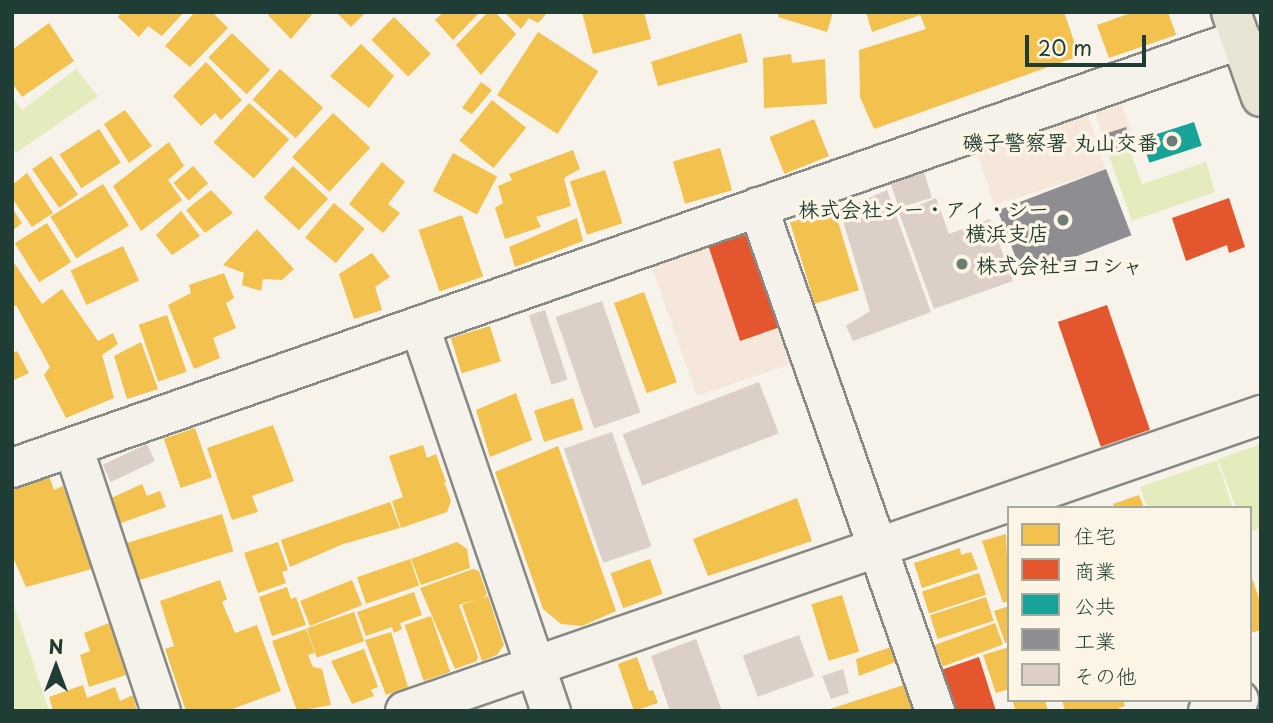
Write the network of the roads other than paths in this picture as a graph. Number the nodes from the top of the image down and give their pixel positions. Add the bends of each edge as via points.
1 (1236, 26) edge
2 (1261, 97) edge
3 (758, 207) junction
4 (420, 327) junction
5 (1261, 415) edge
6 (73, 447) junction
7 (12, 468) edge
8 (878, 548) junction
9 (535, 665) junction
10 (1233, 702) edge
11 (161, 711) edge
12 (405, 711) edge
13 (551, 711) edge
14 (935, 711) edge
15 (1208, 711) edge

1 - 2 highway
1 - 3 street
3 - 4 street
3 - 8 street
4 - 6 street
4 - 9 street
5 - 8 street
6 - 7 street
6 - 11 street
8 - 9 street
8 - 14 street
9 - 12 street
9 - 13 street
10 - 15 street

